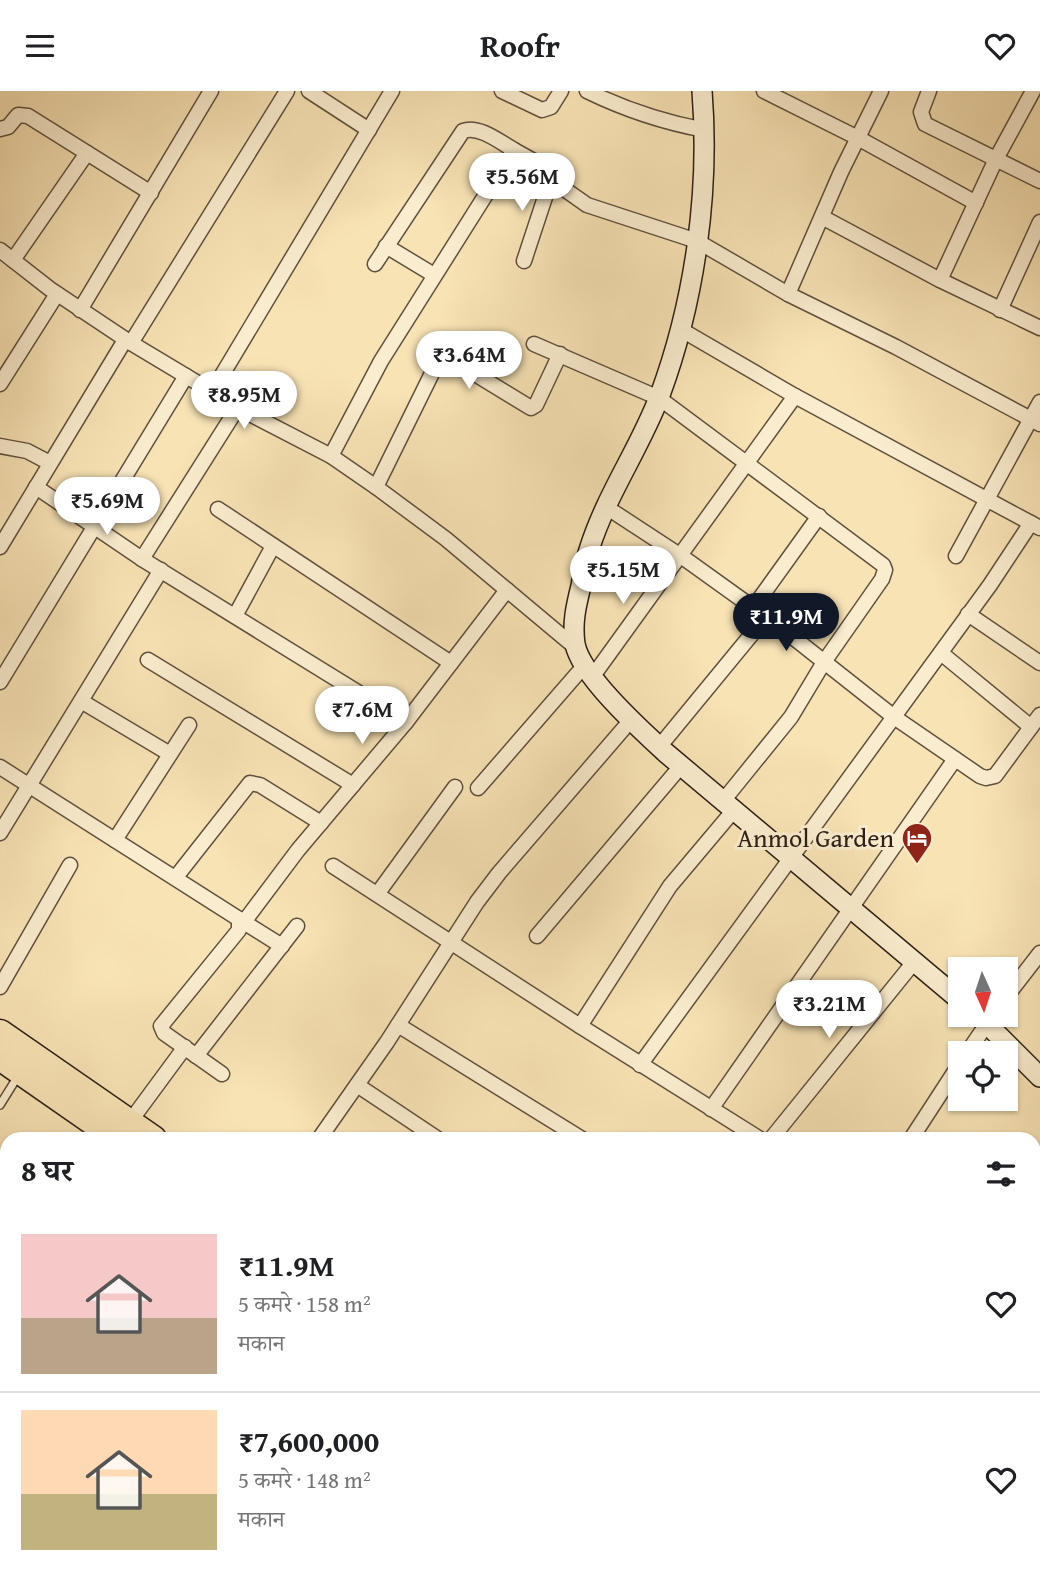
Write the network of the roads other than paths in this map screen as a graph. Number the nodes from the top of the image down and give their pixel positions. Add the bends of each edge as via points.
1 (211, 91) edge
2 (287, 91) edge
3 (309, 91) edge
4 (392, 91) edge
5 (502, 91) edge
6 (561, 91) edge
7 (587, 91) edge
8 (702, 91) edge
9 (764, 91) edge
10 (881, 91) edge
11 (929, 91) edge
12 (1033, 91) edge
13 (0, 129) edge
14 (369, 130) junction
15 (705, 130) junction
16 (858, 138) junction
17 (514, 150) junction
18 (87, 153) junction
19 (996, 159) junction
20 (552, 176) junction
21 (1040, 181) edge
22 (151, 193) junction
23 (976, 203) junction
24 (822, 217) junction
25 (1040, 222) edge
26 (697, 241) junction
27 (386, 246) junction
28 (0, 250) edge
29 (13, 260) junction
30 (524, 261) dead end
31 (375, 264) dead end
32 (433, 275) junction
33 (940, 279) junction
34 (57, 294) junction
35 (788, 294) junction
36 (80, 310) junction
37 (1000, 310) junction
38 (1040, 328) edge
39 (680, 329) junction
40 (128, 342) junction
41 (534, 344) dead end
42 (560, 354) junction
43 (186, 376) junction
44 (0, 384) edge
45 (213, 390) junction
46 (795, 396) junction
47 (659, 398) junction
48 (1040, 402) edge
49 (238, 407) junction
50 (1036, 421) edge
51 (0, 446) edge
52 (331, 456) junction
53 (748, 462) junction
54 (50, 463) junction
55 (36, 487) junction
56 (376, 487) junction
57 (988, 499) junction
58 (606, 507) junction
59 (218, 509) dead end
60 (818, 516) junction
61 (1036, 525) edge
62 (93, 527) junction
63 (273, 546) junction
64 (0, 547) edge
65 (681, 556) junction
66 (956, 556) dead end
67 (142, 559) junction
68 (161, 570) junction
69 (506, 590) junction
70 (760, 612) junction
71 (968, 614) junction
72 (235, 616) junction
73 (575, 647) junction
74 (940, 653) junction
75 (148, 660) dead end
76 (824, 662) junction
77 (451, 663) junction
78 (1040, 663) edge
79 (589, 671) junction
80 (0, 682) edge
81 (81, 701) junction
82 (894, 717) junction
83 (631, 720) junction
84 (1036, 721) edge
85 (406, 722) junction
86 (189, 725) dead end
87 (659, 747) junction
88 (170, 754) junction
89 (955, 759) junction
90 (681, 766) junction
91 (0, 767) edge
92 (29, 785) junction
93 (353, 785) junction
94 (455, 787) dead end
95 (478, 788) dead end
96 (728, 806) junction
97 (321, 823) junction
98 (0, 833) edge
99 (115, 840) junction
100 (791, 858) junction
101 (70, 865) dead end
102 (333, 866) dead end
103 (176, 877) junction
104 (378, 893) junction
105 (849, 908) junction
106 (242, 921) junction
107 (298, 926) dead end
108 (537, 936) dead end
109 (451, 943) junction
110 (282, 946) junction
111 (1040, 953) edge
112 (915, 962) junction
113 (1018, 981) edge
114 (0, 987) edge
115 (948, 990) edge
116 (398, 1025) junction
117 (580, 1026) junction
118 (994, 1027) edge
119 (0, 1033) edge
120 (190, 1052) junction
121 (11, 1064) edge
122 (640, 1065) junction
123 (222, 1074) dead end
124 (1040, 1077) edge
125 (948, 1082) edge
126 (357, 1085) junction
127 (0, 1105) edge
128 (711, 1109) junction
129 (124, 1131) edge
130 (324, 1132) edge
131 (428, 1132) edge
132 (571, 1132) edge
133 (749, 1132) edge
134 (777, 1132) edge
135 (916, 1132) edge

1 - 22 street
2 - 40 street
3 - 14 street
4 - 14 street
5 - 6 street via 542,110 551,107
7 - 15 street via 622,109
8 - 15 street
9 - 16 street
10 - 16 street
11 - 19 street via 921,112 925,124
12 - 19 street
13 - 18 street via 24,115
14 - 45 street
15 - 26 street
16 - 23 street
16 - 24 street
17 - 20 street
17 - 27 street via 477,130 463,131
17 - 32 street
18 - 22 street
18 - 29 street
19 - 21 street
19 - 23 street
20 - 26 street via 587,205
20 - 30 street
22 - 36 street
23 - 33 street
24 - 33 street
24 - 35 street
25 - 37 street
26 - 35 street
26 - 39 street
27 - 31 street
27 - 32 street
28 - 29 street
29 - 34 street
32 - 52 street
33 - 37 street
34 - 36 street
34 - 44 street
35 - 50 street
36 - 40 street
37 - 38 street
39 - 46 street
39 - 47 street
40 - 43 street
40 - 54 street
41 - 42 street
42 - 47 street
42 - 56 street via 531,408 449,358 440,357
43 - 45 street
43 - 62 street
45 - 49 street
46 - 53 street
46 - 57 street
47 - 53 street
47 - 58 street
48 - 50 street
49 - 52 street
49 - 67 street
50 - 57 street
51 - 54 street via 27,451
52 - 56 street
53 - 60 street
53 - 65 street
54 - 55 street
55 - 62 street
55 - 64 street
56 - 69 street
57 - 61 street
57 - 66 street
58 - 65 street
58 - 73 street via 589,550 573,622
59 - 63 street
60 - 70 street
60 - 76 street via 873,556 884,570
61 - 71 street
62 - 67 street
62 - 80 street
63 - 72 street
63 - 77 street
65 - 70 street
65 - 79 street
67 - 68 street
68 - 72 street
68 - 81 street
69 - 73 street
69 - 77 street
70 - 76 street
70 - 87 street
71 - 74 street
71 - 78 street
72 - 85 street
73 - 79 street
74 - 82 street
74 - 84 street
75 - 93 street
76 - 82 street
76 - 96 street
77 - 85 street
79 - 83 street
79 - 95 street
81 - 88 street
81 - 92 street
82 - 89 street
82 - 100 street
83 - 87 street
83 - 109 street via 499,873
84 - 89 street via 995,776 980,776
85 - 93 street
86 - 88 street
87 - 90 street
88 - 99 street
89 - 105 street
90 - 96 street
90 - 108 street
91 - 92 street
92 - 98 street
92 - 99 street
93 - 97 street
94 - 104 street
96 - 100 street
96 - 117 street
97 - 103 street via 250,783
97 - 106 street
99 - 103 street
100 - 105 street
100 - 122 street
101 - 114 street
102 - 104 street
103 - 106 street
104 - 109 street
105 - 112 street
105 - 128 street
106 - 110 street
106 - 120 street via 161,1026
107 - 110 street
109 - 116 street
109 - 117 street
110 - 120 street
111 - 113 street
112 - 115 street
112 - 134 street
116 - 126 street
116 - 132 street
117 - 122 street
118 - 124 street
119 - 129 highway
120 - 123 street
120 - 129 street
121 - 127 lane
121 - 129 highway
122 - 128 street
125 - 135 street
126 - 130 street
126 - 131 street
128 - 133 street

